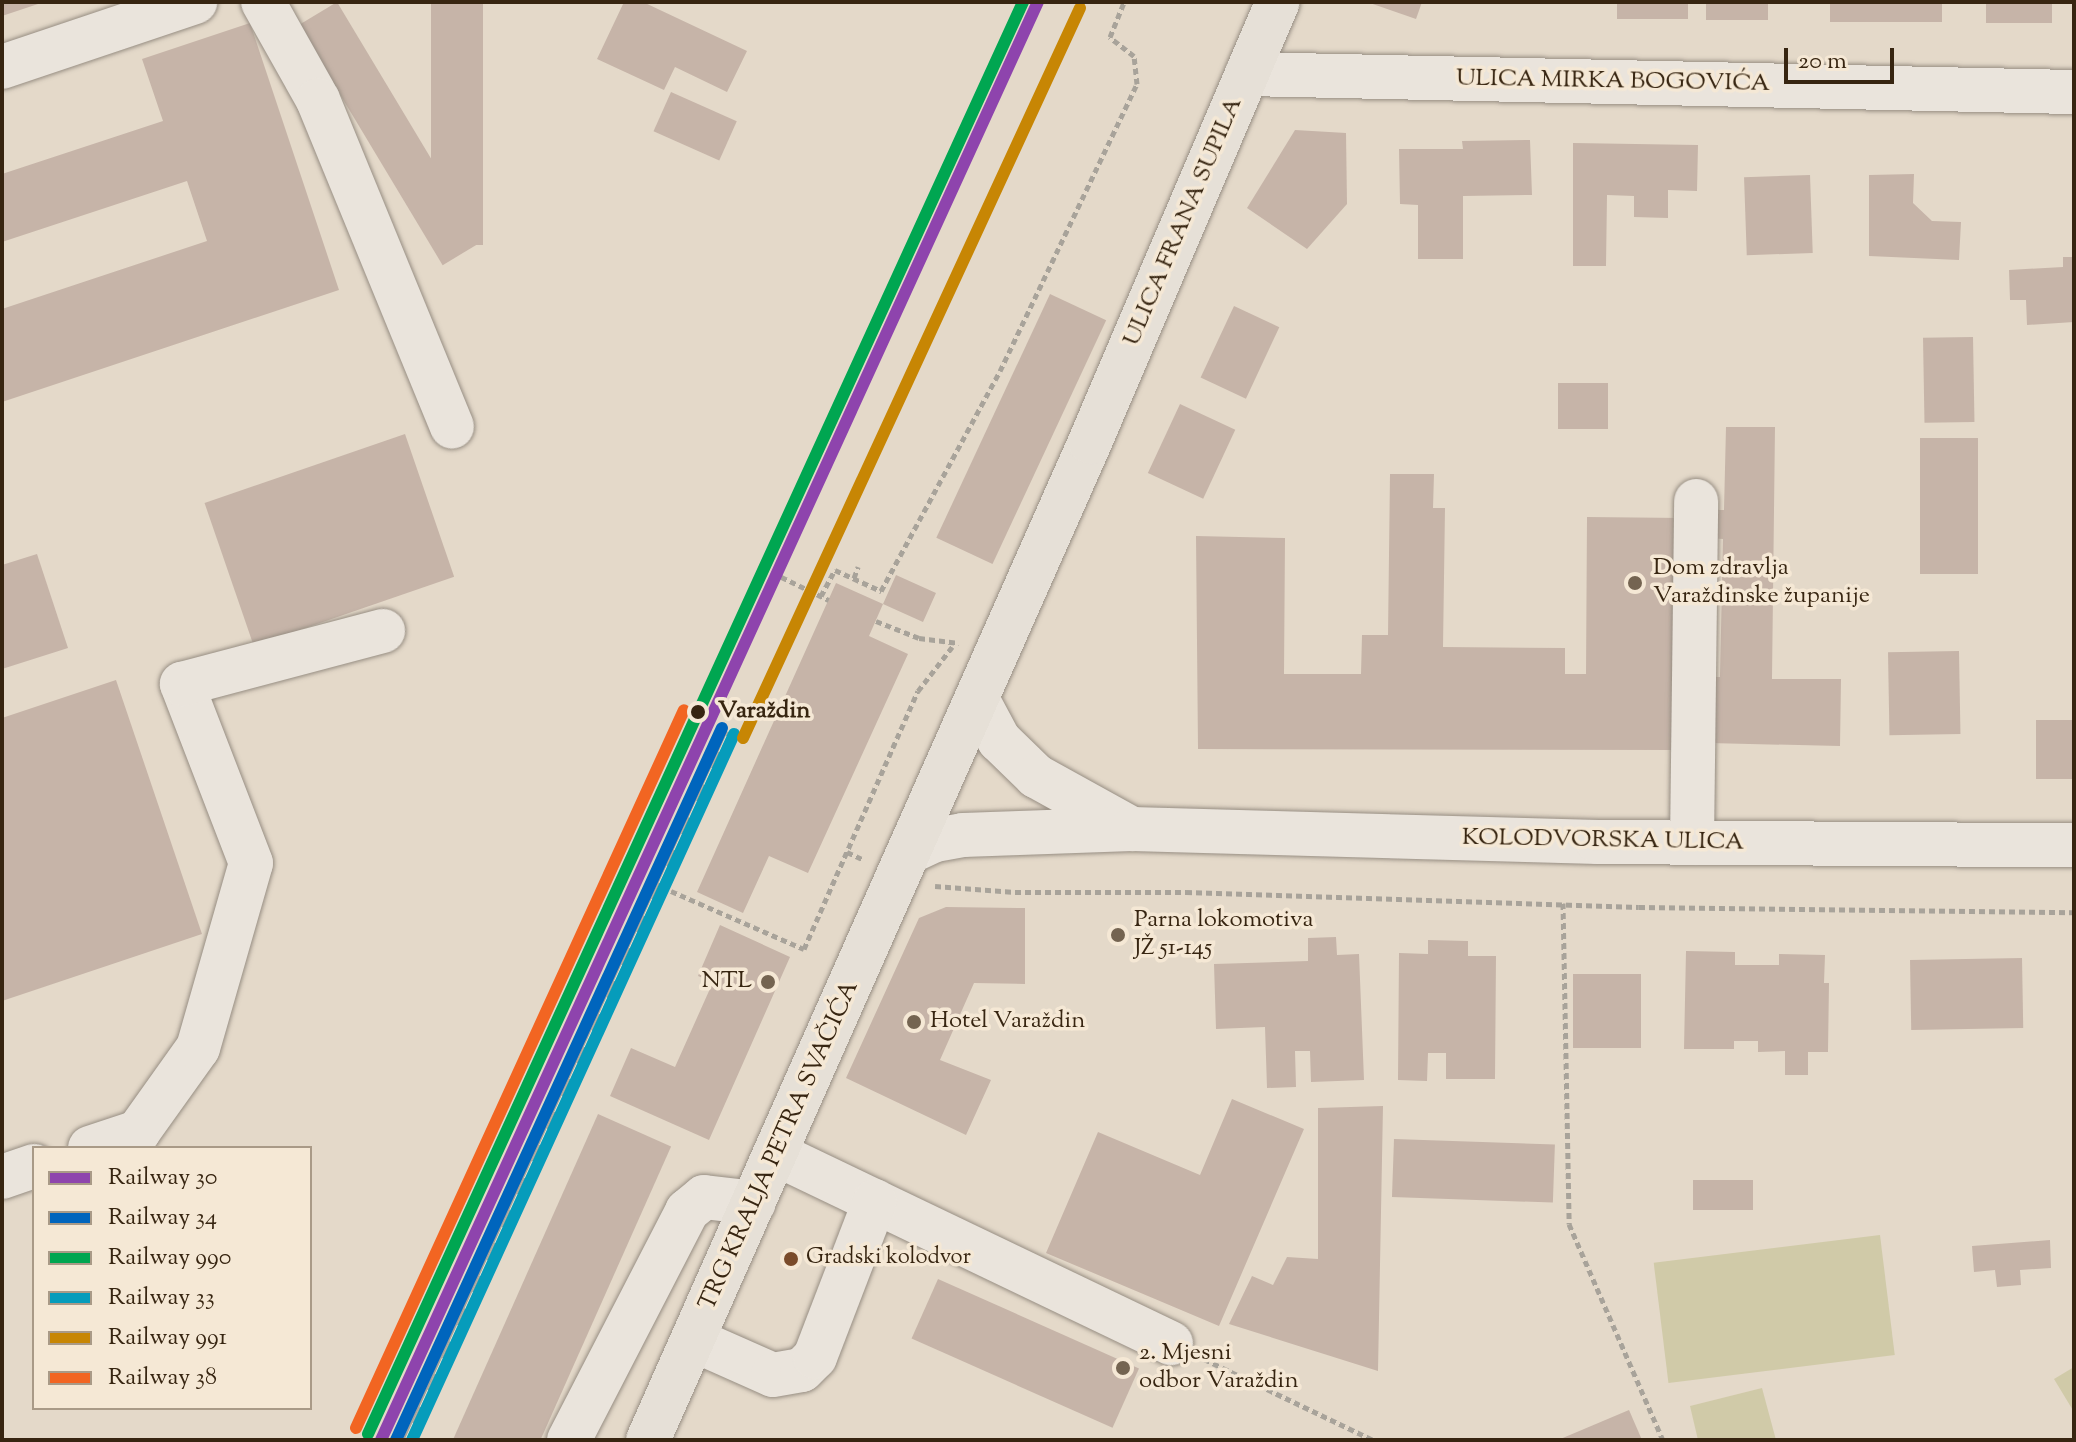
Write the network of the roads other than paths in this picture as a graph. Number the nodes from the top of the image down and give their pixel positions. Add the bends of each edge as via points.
1 (195, 2) edge
2 (263, 2) edge
3 (1278, 2) edge
4 (2, 67) edge
5 (1247, 74) junction
6 (2074, 92) edge
7 (452, 427) dead end
8 (1090, 442) joint
9 (1696, 501) dead end
10 (383, 631) dead end
11 (977, 699) junction
12 (1132, 829) junction
13 (1692, 843) junction
14 (2074, 845) edge
15 (918, 868) junction
16 (96, 1146) edge
17 (776, 1154) junction
18 (32, 1167) edge
19 (2, 1177) edge
20 (875, 1201) junction
21 (754, 1203) junction
22 (694, 1340) junction
23 (1171, 1343) road end
24 (569, 1440) edge
25 (648, 1440) edge

1 - 4 street
2 - 7 street via 318,100
3 - 5 main road, ULICA FRANA SUPILA
5 - 6 street, ULICA MIRKA BOGOVIĆA
5 - 8 main road, ULICA FRANA SUPILA
8 - 11 main road, TRG KRALJA PETRA SVAČIĆA via 972,642
9 - 13 street
10 - 16 street via 182,684 251,863 198,1048 138,1132
11 - 12 street via 999,740 1036,776
11 - 15 main road, TRG KRALJA PETRA SVAČIĆA
12 - 13 street, KOLODVORSKA ULICA
12 - 15 street via 935,840
13 - 14 street, KOLODVORSKA ULICA
15 - 17 main road, TRG KRALJA PETRA SVAČIĆA
17 - 20 street
17 - 21 main road, TRG KRALJA PETRA SVAČIĆA
18 - 19 street
20 - 22 street via 815,1357 802,1370 773,1375
20 - 23 street
21 - 22 main road, TRG KRALJA PETRA SVAČIĆA
21 - 24 street via 704,1197 687,1211
22 - 25 main road, TRG KRALJA PETRA SVAČIĆA

